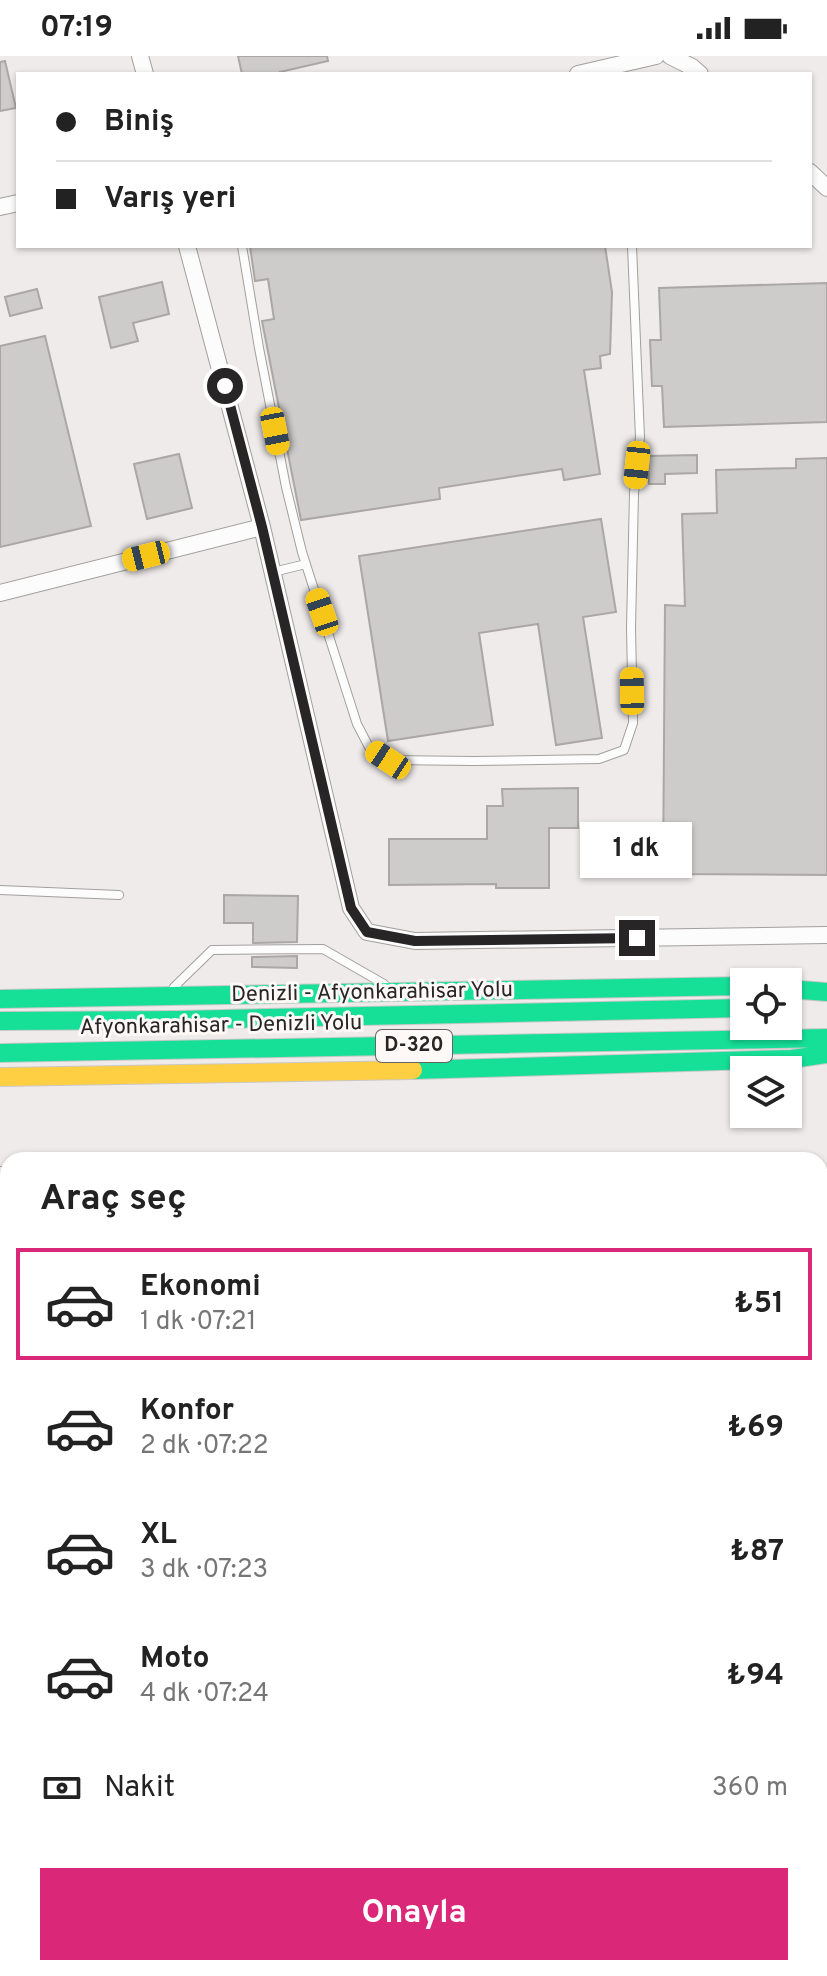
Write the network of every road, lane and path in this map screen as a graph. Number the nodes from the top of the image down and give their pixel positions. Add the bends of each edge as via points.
1 (656, 56) edge
2 (670, 56) edge
3 (587, 72) edge
4 (698, 72) edge
5 (812, 174) edge
6 (827, 188) edge
7 (188, 248) edge
8 (242, 248) edge
9 (632, 248) edge
10 (262, 527) junction
11 (306, 564) junction
12 (273, 572) junction
13 (0, 593) edge
14 (0, 890) edge
15 (119, 895) dead end
16 (827, 935) edge
17 (730, 986) edge
18 (802, 990) edge
19 (398, 992) junction
20 (827, 992) edge
21 (164, 997) junction
22 (0, 999) edge
23 (827, 1006) edge
24 (802, 1007) edge
25 (730, 1008) edge
26 (0, 1021) edge
27 (827, 1038) edge
28 (0, 1053) edge
29 (827, 1054) edge
30 (0, 1077) edge

1 - 3 street
2 - 4 street
5 - 6 street
7 - 10 street
8 - 11 lane via 286,487
9 - 11 lane via 640,437 634,493 633,723 624,750 576,760 388,760 369,747 357,724
10 - 12 street
10 - 13 street
11 - 12 lane
12 - 16 street via 351,908 367,932 415,941
14 - 15 lane
17 - 19 highway
18 - 20 highway
19 - 21 highway
19 - 21 lane via 323,949 212,950
21 - 22 highway
23 - 24 highway
25 - 26 highway, Denizli - Afyonkarahisar Yolu / D-320
27 - 28 highway, Afyonkarahisar - Denizli Yolu / D-320
29 - 30 highway via 435,1070

